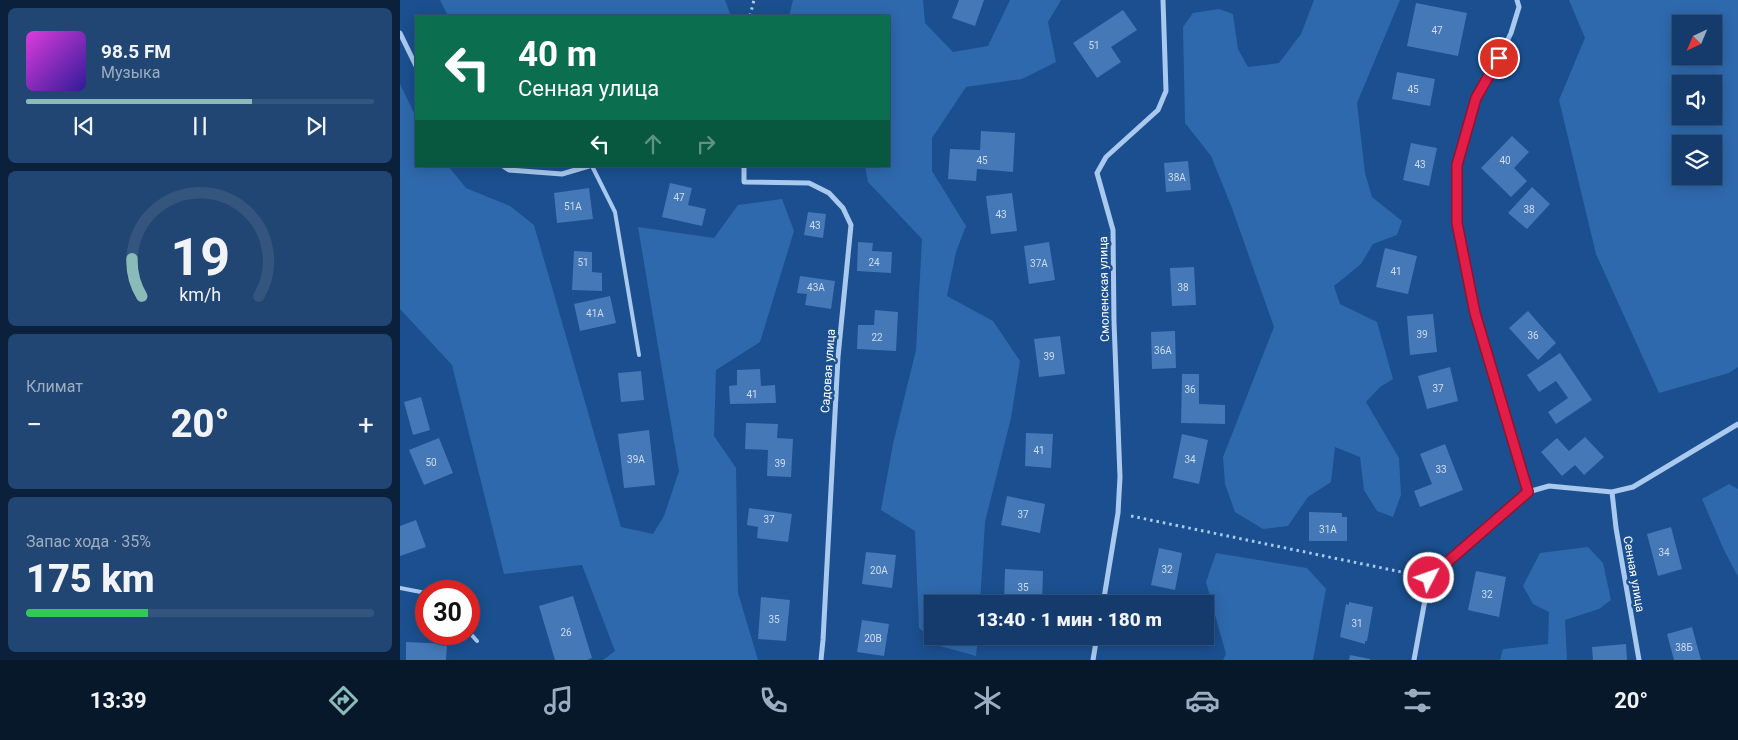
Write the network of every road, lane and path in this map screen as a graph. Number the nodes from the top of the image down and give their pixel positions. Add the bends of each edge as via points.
1 (754, 0) edge
2 (1163, 0) edge
3 (1517, 0) edge
4 (750, 15) edge
5 (400, 33) edge
6 (415, 64) edge
7 (504, 167) edge
8 (586, 167) edge
9 (591, 167) edge
10 (744, 167) edge
11 (639, 355) dead end
12 (1738, 424) edge
13 (1528, 492) junction
14 (1612, 492) junction
15 (1118, 513) junction
16 (1429, 578) junction
17 (400, 588) edge
18 (415, 591) edge
19 (1104, 595) edge
20 (1095, 645) edge
21 (820, 660) edge
22 (1092, 660) edge
23 (1414, 660) edge
24 (1639, 660) edge

1 - 4 path
2 - 15 street, Смоленская улица via 1166,91 1158,110 1106,157 1097,173 1113,230 1120,477
3 - 13 street via 1519,7 1511,33 1476,98 1457,165 1457,223 1475,313
5 - 6 street
7 - 8 street via 562,174
9 - 11 lane via 615,212
10 - 21 street, Садовая улица via 744,182 809,183 829,193 843,208 851,225 838,357
12 - 14 street via 1633,487
13 - 14 street via 1549,486
13 - 16 street
14 - 24 street, Сенная улица
15 - 16 path
15 - 19 street, Смоленская улица
16 - 23 street
17 - 18 lane
20 - 22 street

